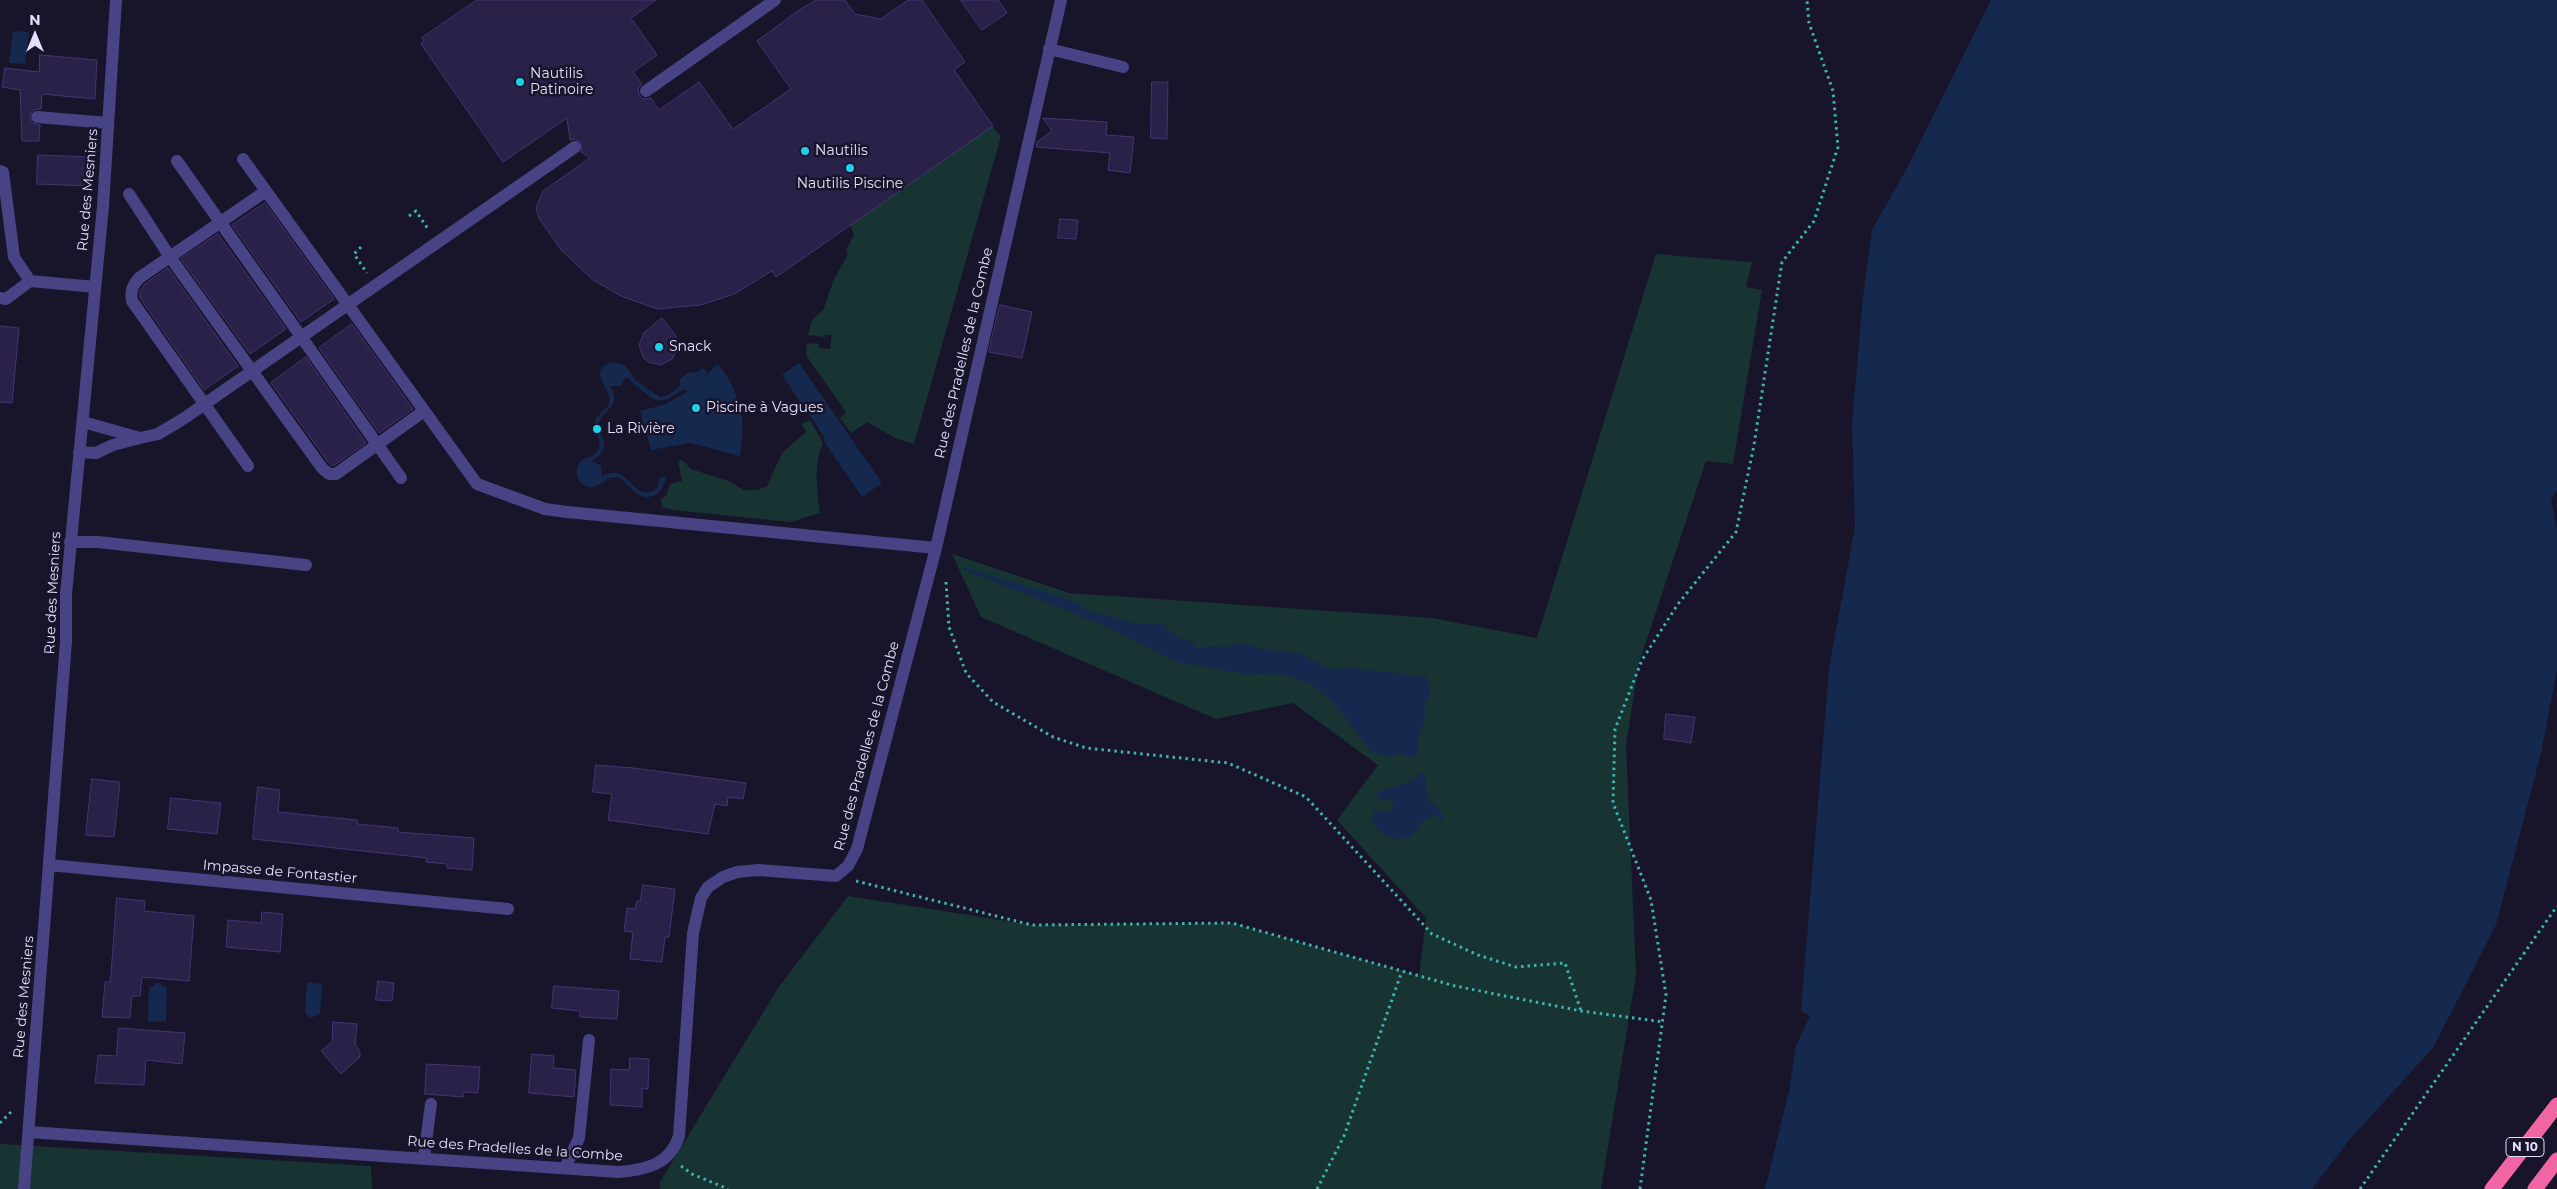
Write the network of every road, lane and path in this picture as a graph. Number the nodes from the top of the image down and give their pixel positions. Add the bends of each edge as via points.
1 (114, 0) edge
2 (775, 0) edge
3 (1061, 0) edge
4 (1807, 0) edge
5 (1049, 49) junction
6 (1123, 67) dead end
7 (646, 91) dead end
8 (37, 117) dead end
9 (108, 123) junction
10 (575, 147) dead end
11 (244, 159) dead end
12 (177, 161) dead end
13 (0, 171) edge
14 (266, 191) junction
15 (129, 194) dead end
16 (410, 216) dead end
17 (220, 222) junction
18 (437, 243) junction
19 (361, 247) dead end
20 (170, 257) junction
21 (30, 281) junction
22 (375, 285) junction
23 (95, 287) junction
24 (0, 298) edge
25 (346, 304) junction
26 (300, 337) junction
27 (252, 371) junction
28 (205, 404) junction
29 (424, 411) junction
30 (83, 422) junction
31 (140, 438) junction
32 (377, 444) junction
33 (79, 452) junction
34 (248, 466) dead end
35 (401, 478) dead end
36 (70, 542) junction
37 (936, 548) junction
38 (306, 565) dead end
39 (946, 578) dead end
40 (50, 865) junction
41 (836, 876) junction
42 (2557, 906) edge
43 (508, 909) dead end
44 (1402, 971) junction
45 (1582, 1011) junction
46 (1664, 1022) junction
47 (589, 1040) dead end
48 (431, 1104) dead end
49 (2557, 1105) edge
50 (28, 1132) junction
51 (668, 1156) junction
52 (424, 1158) junction
53 (2557, 1160) edge
54 (565, 1168) junction
55 (24, 1189) edge
56 (728, 1189) edge
57 (1317, 1189) edge
58 (1640, 1189) edge
59 (2360, 1189) edge
60 (2492, 1189) edge
61 (2535, 1189) edge

1 - 9 street, Rue des Mesniers
2 - 7 street
3 - 5 street, Rue des Pradelles de la Combe
4 - 46 path via 1809,23 1833,91 1838,147 1814,221 1782,262 1754,445 1736,532 1678,604 1642,660 1615,729 1613,803 1651,900 1666,995
5 - 6 street
5 - 37 street, Rue des Pradelles de la Combe
8 - 9 street
9 - 23 street, Rue des Mesniers
10 - 18 street
11 - 14 street
12 - 17 street
13 - 21 street via 3,172 14,257
14 - 17 street
14 - 25 street
15 - 20 street
16 - 18 path via 416,211
17 - 20 street
17 - 26 street
18 - 22 street
19 - 22 path via 354,254
20 - 27 street
20 - 28 street via 139,278 130,294
21 - 23 street
21 - 24 street via 6,299
22 - 25 street
23 - 30 street, Rue des Mesniers
25 - 26 street
25 - 29 street
26 - 27 street
26 - 32 street
27 - 28 street
27 - 32 street via 329,474 336,474
28 - 31 street via 158,434
28 - 34 street
29 - 32 street
29 - 37 street via 477,484 544,509
30 - 31 street
30 - 33 street, Rue des Mesniers
31 - 33 street via 96,453
32 - 35 street
33 - 36 street, Rue des Mesniers
36 - 38 street via 98,542
36 - 40 street, Rue des Mesniers
37 - 41 street, Rue des Pradelles de la Combe via 857,849 848,866
39 - 45 path via 949,627 966,673 994,702 1053,737 1086,748 1228,763 1306,797 1432,934 1478,955 1516,967 1565,963
40 - 43 street, Impasse de Fontastier
40 - 50 street, Rue des Mesniers
41 - 44 path via 1032,925 1232,923
41 - 51 street via 758,870 738,872 708,887 701,898 693,933 678,1136
42 - 59 path
44 - 45 path via 1454,986
44 - 57 path via 1344,1136
45 - 46 path
46 - 58 path
47 - 54 street via 579,1138
48 - 52 street
49 - 60 highway, N 10
50 - 52 street, Rue des Pradelles de la Combe
50 - 55 street, Rue des Mesniers
51 - 54 street, Rue des Pradelles de la Combe via 659,1164 636,1171
51 - 56 path via 692,1174
52 - 54 street, Rue des Pradelles de la Combe
53 - 61 highway, N 10

